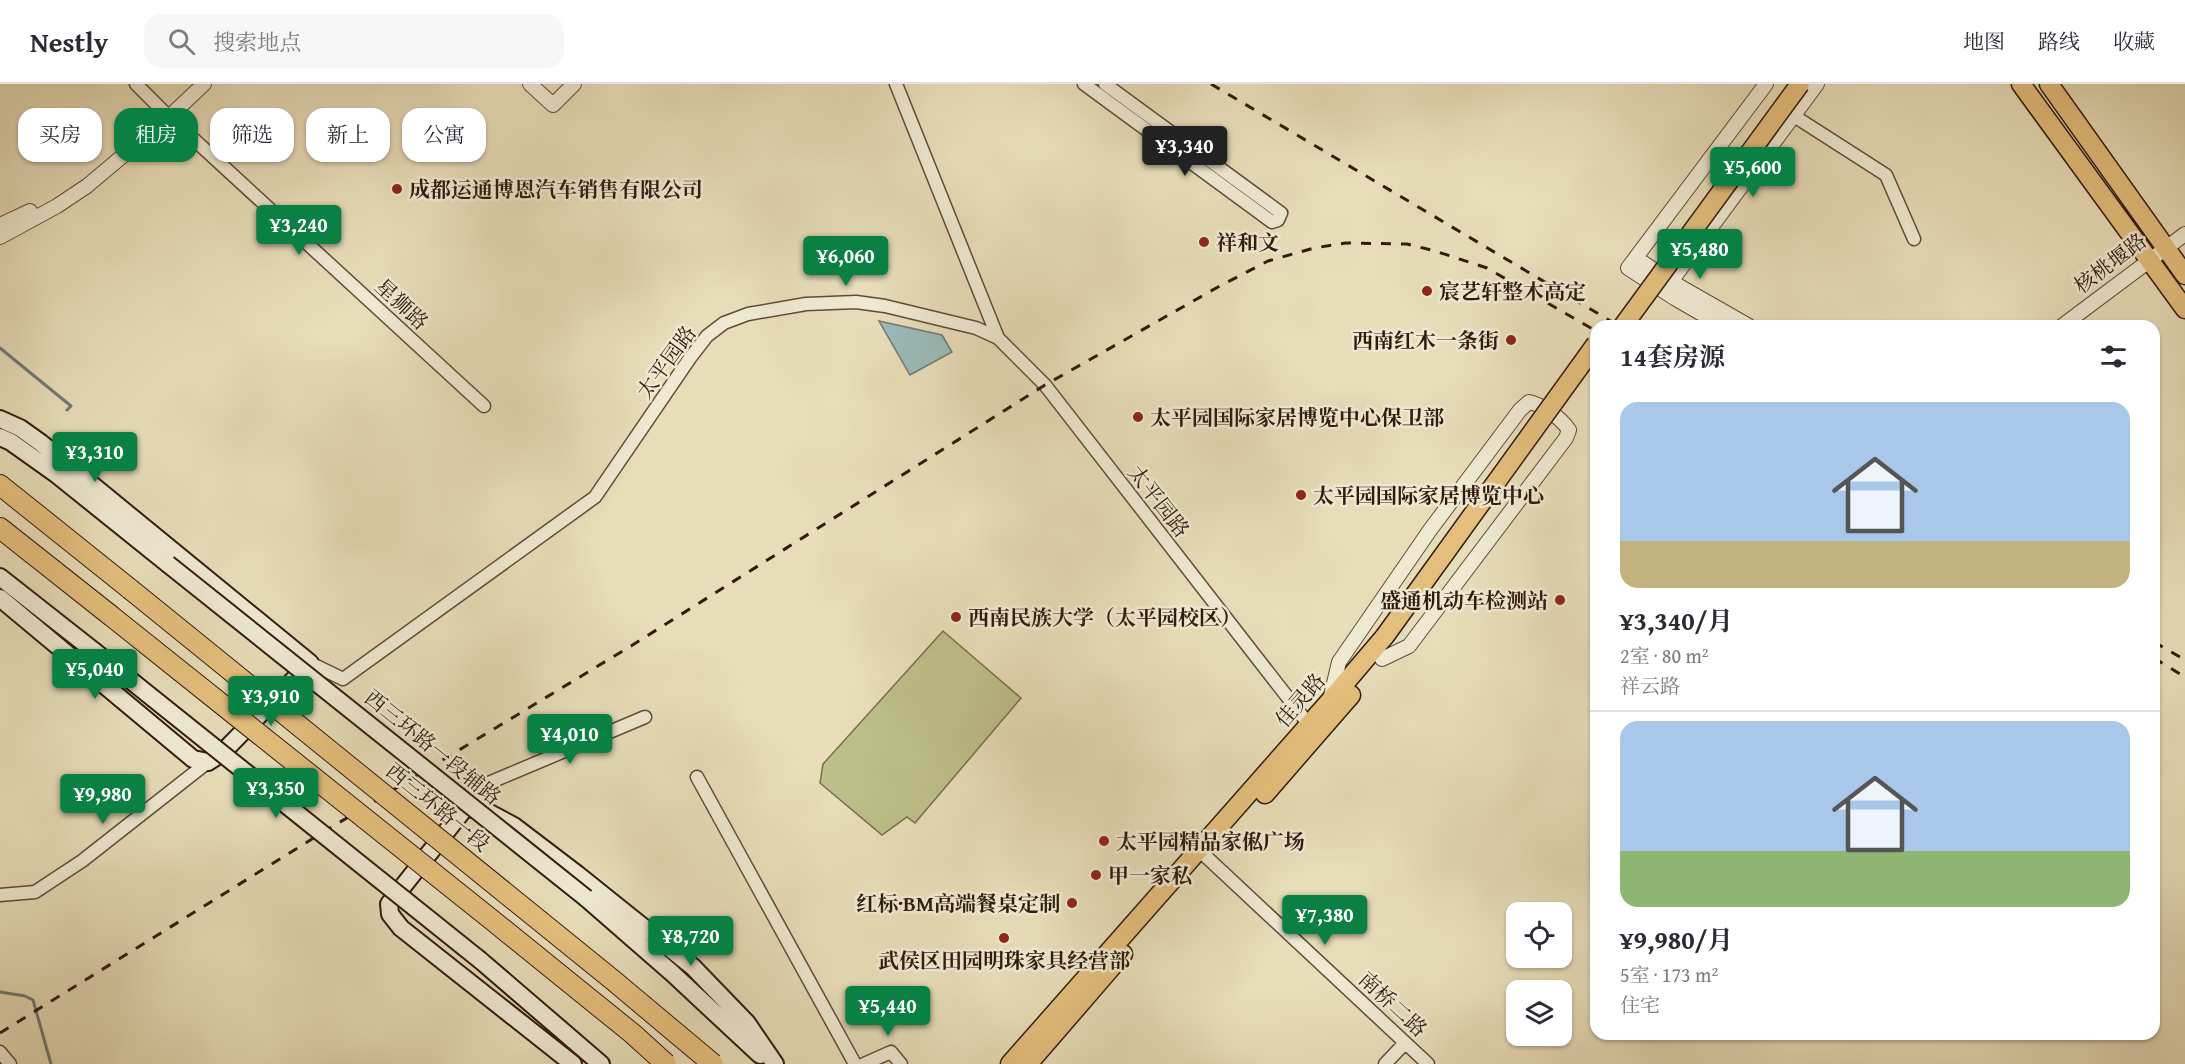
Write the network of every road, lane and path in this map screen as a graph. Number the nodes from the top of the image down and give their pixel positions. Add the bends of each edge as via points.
1 (136, 84) edge
2 (191, 84) edge
3 (204, 84) edge
4 (530, 84) edge
5 (553, 84) edge
6 (896, 84) edge
7 (1084, 84) edge
8 (1105, 84) edge
9 (1766, 84) edge
10 (1786, 84) edge
11 (1800, 84) edge
12 (1817, 84) edge
13 (2021, 84) edge
14 (2049, 84) edge
15 (569, 89) edge
16 (160, 108) edge
17 (171, 108) edge
18 (174, 108) edge
19 (1794, 116) junction
20 (198, 143) edge
21 (114, 155) edge
22 (114, 161) edge
23 (0, 225) edge
24 (2185, 234) edge
25 (0, 237) edge
26 (1914, 239) dead end
27 (2166, 247) junction
28 (2150, 259) junction
29 (2185, 275) edge
30 (1668, 287) junction
31 (2185, 309) edge
32 (1613, 320) edge
33 (1627, 320) edge
34 (1715, 320) edge
35 (1737, 320) edge
36 (2070, 320) edge
37 (998, 338) junction
38 (1590, 353) edge
39 (1590, 371) edge
40 (484, 406) dead end
41 (0, 419) edge
42 (0, 437) edge
43 (0, 485) edge
44 (0, 528) edge
45 (0, 577) edge
46 (0, 598) edge
47 (1390, 639) junction
48 (1382, 659) junction
49 (310, 663) junction
50 (1329, 702) junction
51 (645, 717) dead end
52 (1313, 731) junction
53 (208, 762) junction
54 (697, 777) dead end
55 (484, 810) junction
56 (1202, 854) junction
57 (0, 895) edge
58 (1405, 1043) junction
59 (0, 1052) edge
60 (10, 1064) edge
61 (573, 1064) edge
62 (601, 1064) edge
63 (666, 1064) edge
64 (713, 1064) edge
65 (769, 1064) edge
66 (775, 1064) edge
67 (855, 1064) edge
68 (864, 1064) edge
69 (901, 1064) edge
70 (1010, 1064) edge
71 (1028, 1064) edge
72 (1385, 1064) edge
73 (1428, 1064) edge

1 - 16 street, 星狮路
2 - 17 street
3 - 18 street
4 - 15 street via 553,105
5 - 15 street
6 - 37 street
7 - 8 street via 1272,222 1278,219 1281,213
9 - 30 street via 1628,268
10 - 32 main road
11 - 33 main road, bridge
12 - 19 street
13 - 28 main road
14 - 27 main road
19 - 26 street via 1886,175
19 - 30 street
20 - 40 street, 星狮路
21 - 23 street via 47,202
22 - 25 street via 57,206
24 - 27 street, 核桃堰路
27 - 28 street, 核桃堰路
27 - 29 main road
28 - 31 main road
28 - 36 street, 核桃堰路
30 - 34 street
30 - 35 street
37 - 49 street, 太平园路 via 976,328 856,302 806,304 748,314 724,323 707,336 690,358 595,497 343,679
37 - 52 street, 太平园路 via 1045,386
38 - 47 main road, 佳灵路, bridge
39 - 47 main road, 佳灵路
41 - 49 main road via 41,443
42 - 65 main road, 西三环路一段辅路, bridge via 56,474 586,898
43 - 64 highway, 西三环路一段, bridge
44 - 63 highway, bridge via 492,920
45 - 62 main road, bridge via 480,960
46 - 53 main road via 193,759
47 - 48 main road, 佳灵路
47 - 50 main road, 佳灵路
48 - 50 street via 1409,646 1566,438 1569,430 1564,424 1537,404 1529,402 1520,410 1424,539 1339,662
48 - 52 main road, 佳灵路
49 - 53 main road via 222,753
50 - 52 main road, 佳灵路
51 - 55 street via 472,790
52 - 56 main road, 佳灵路
53 - 57 street via 82,861 35,892
54 - 67 street
55 - 61 main road via 465,808 389,904 390,914 401,928
55 - 66 main road via 514,826 693,967 747,1023
56 - 58 street, 南桥二路
56 - 70 main road, 佳灵路
56 - 71 main road, 佳灵路
58 - 72 street
58 - 73 street, 南桥二路
59 - 60 street
68 - 69 street via 891,1052

